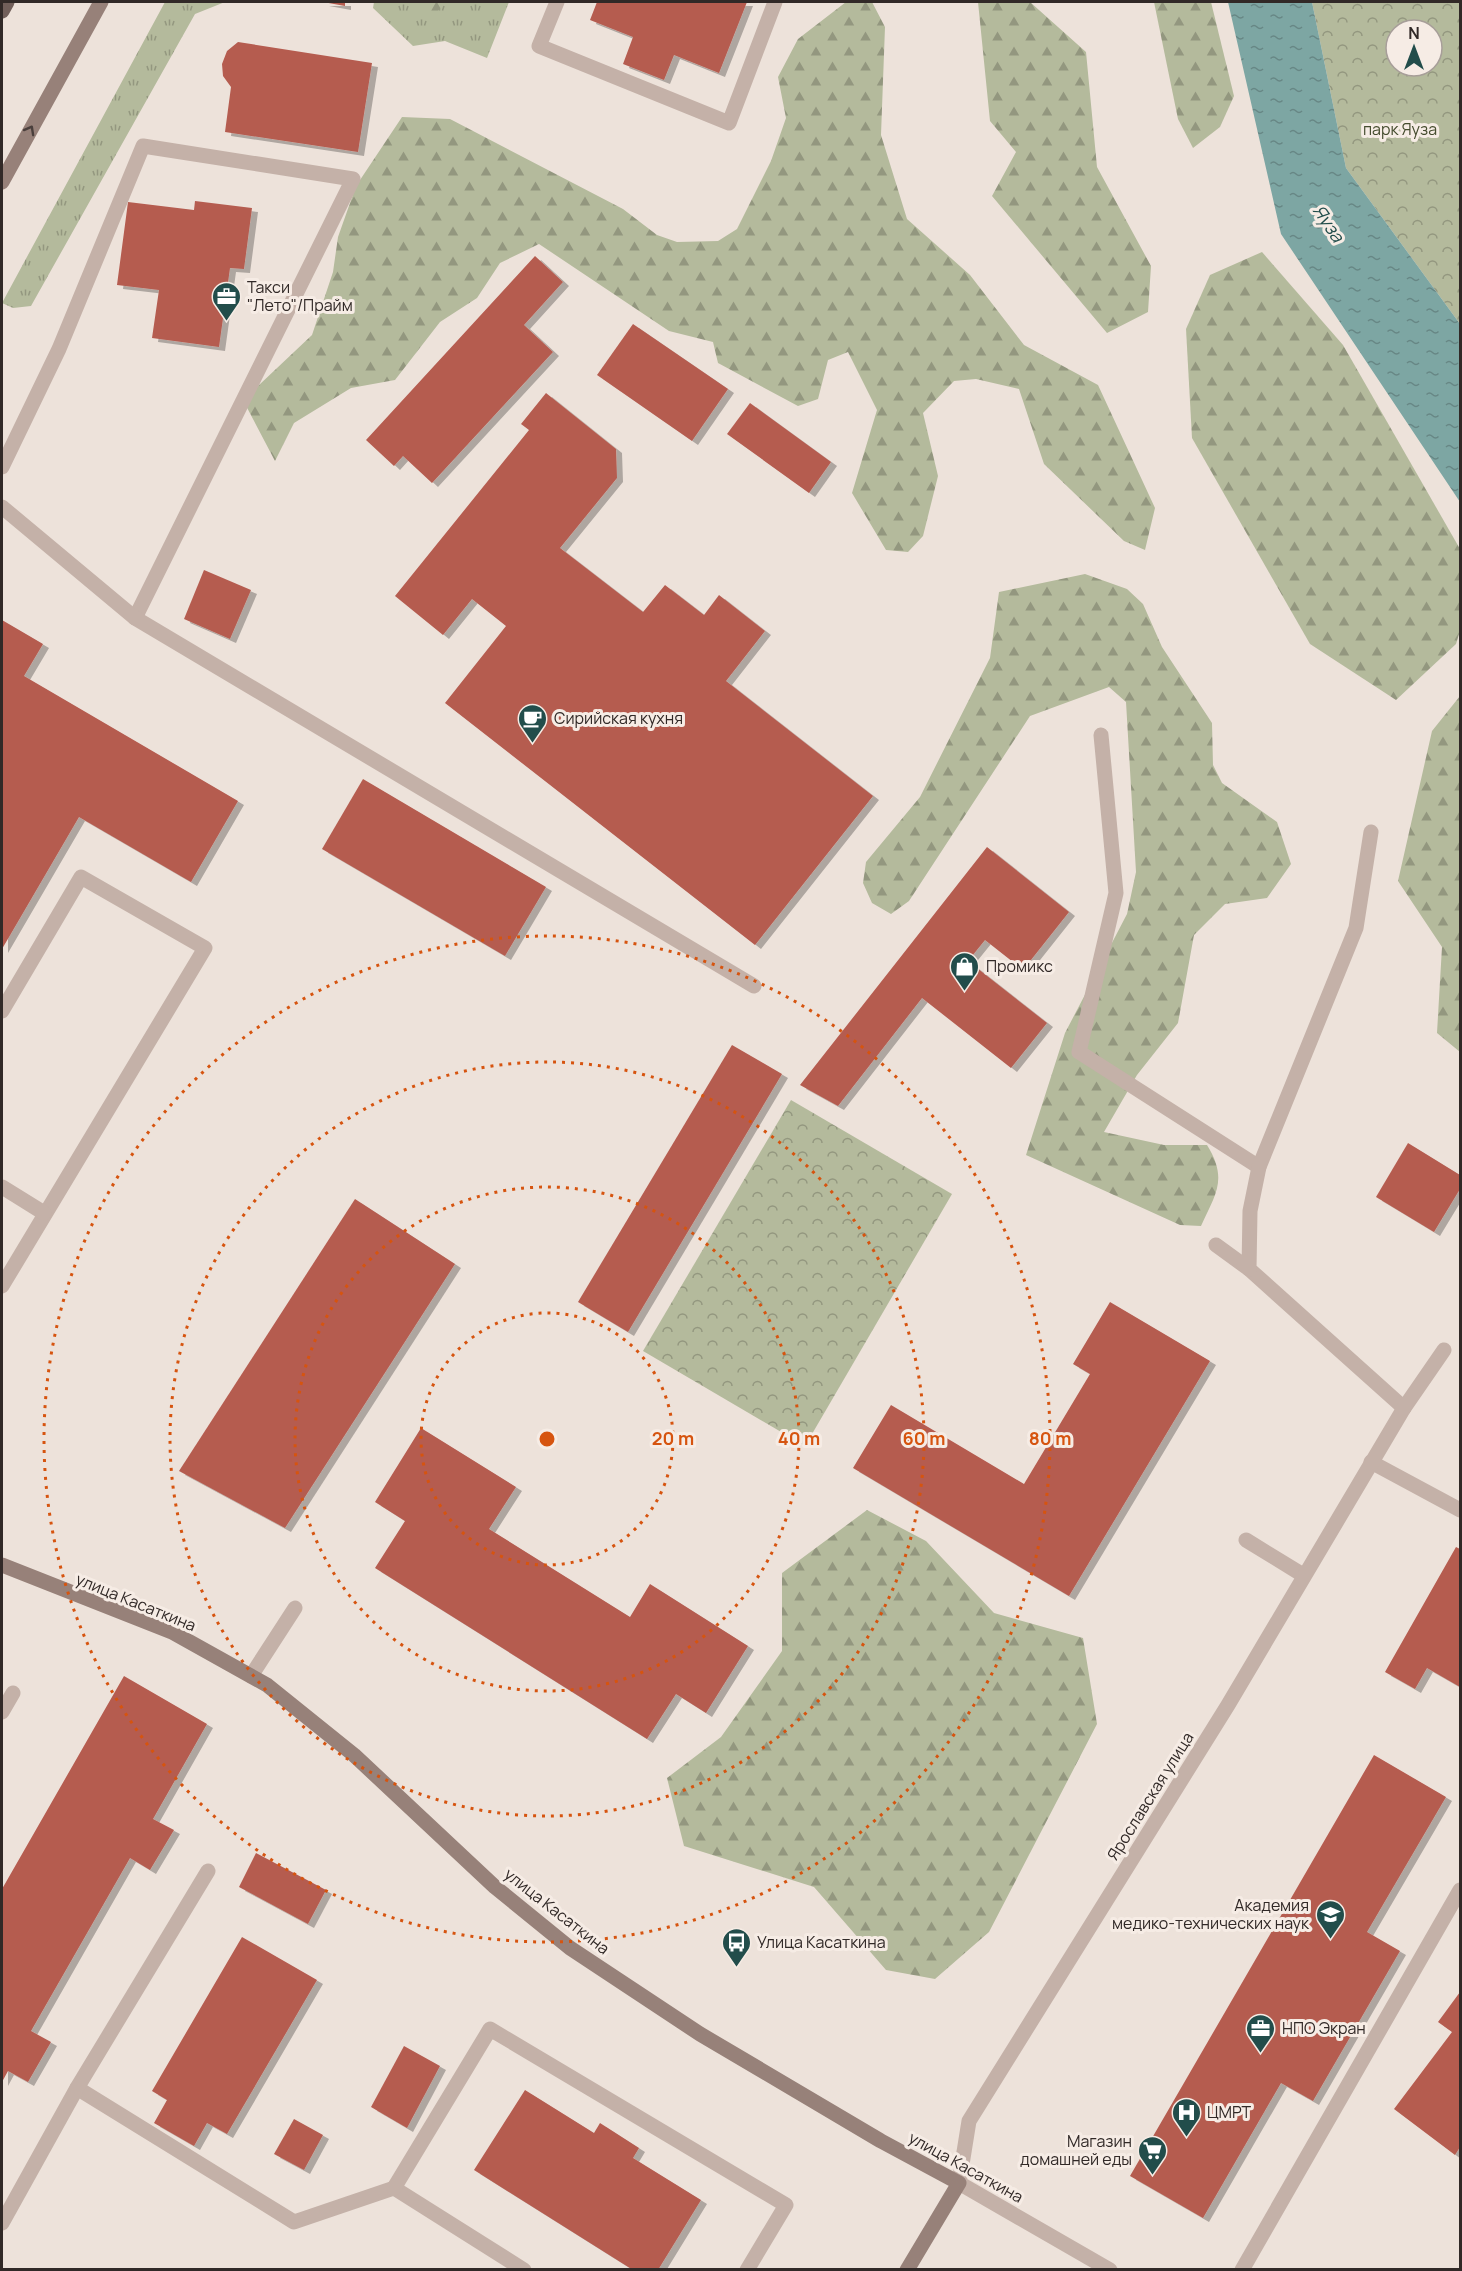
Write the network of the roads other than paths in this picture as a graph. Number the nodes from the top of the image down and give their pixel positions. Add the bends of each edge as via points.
1 (7, 2) edge
2 (101, 2) edge
3 (557, 2) edge
4 (775, 2) edge
5 (2, 11) edge
6 (2, 182) edge
7 (2, 467) edge
8 (2, 507) edge
9 (135, 618) junction
10 (1101, 735) dead end
11 (1371, 832) dead end
12 (754, 986) dead end
13 (2, 1011) edge
14 (1258, 1167) junction
15 (2, 1187) edge
16 (44, 1213) junction
17 (1216, 1245) dead end
18 (1249, 1269) junction
19 (2, 1286) edge
20 (1444, 1350) dead end
21 (1404, 1408) junction
22 (1371, 1462) junction
23 (1461, 1510) edge
24 (1246, 1540) dead end
25 (2, 1565) edge
26 (1304, 1575) junction
27 (295, 1608) dead end
28 (250, 1676) junction
29 (13, 1693) dead end
30 (2, 1712) edge
31 (208, 1871) dead end
32 (1461, 1890) edge
33 (77, 2088) junction
34 (959, 2183) junction
35 (394, 2188) junction
36 (2, 2223) edge
37 (524, 2270) edge
38 (747, 2270) edge
39 (908, 2270) edge
40 (1110, 2270) edge
41 (1242, 2270) edge

1 - 5 main road
6 -> 2 street
3 - 4 street via 539,46 729,123
7 - 9 street via 59,350 143,146 353,179
8 - 9 street
9 - 12 street
10 - 14 street via 1116,893 1079,1052
11 - 14 street via 1356,928
13 - 16 street via 81,877 205,948
14 - 18 street via 1250,1211
15 - 16 street
16 - 19 street
17 - 18 street
18 - 21 street
20 - 21 street, Ярославская улица
21 - 22 street, Ярославская улица
22 - 23 street
22 - 26 street, Ярославская улица
24 - 26 street
25 - 28 street, улица Касаткина via 172,1632
26 - 34 street, Ярославская улица via 1228,1705 969,2121
27 - 28 street
28 - 34 street, улица Касаткина via 267,1685 354,1755 495,1887 570,1948 700,2034
29 - 30 street
31 - 33 street
32 - 41 street
33 - 35 street via 294,2222
33 - 36 street
34 - 39 street, Ярославская улица
34 - 40 street, улица Касаткина
35 - 37 street
35 - 38 street via 490,2029 786,2205

